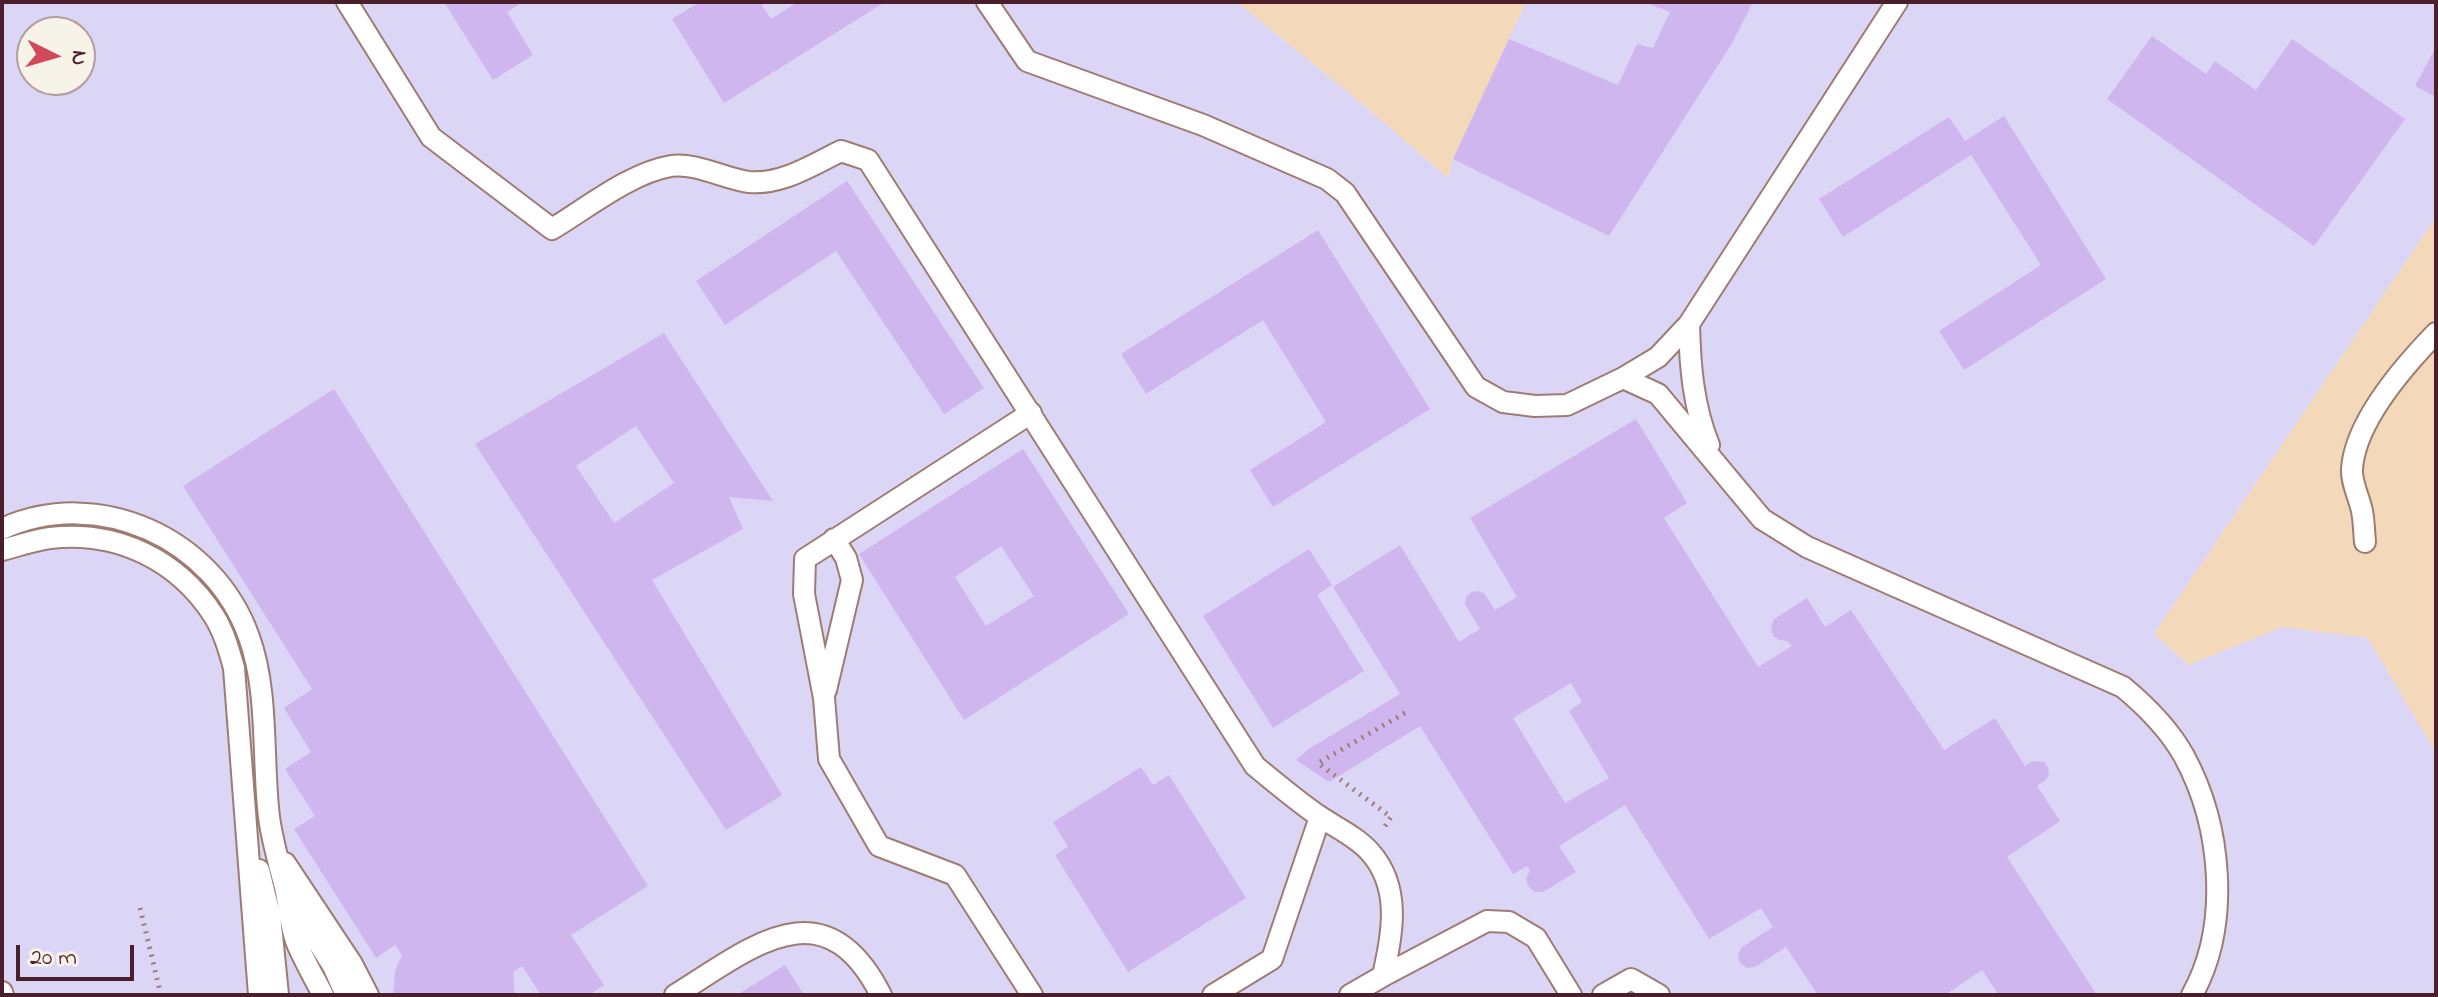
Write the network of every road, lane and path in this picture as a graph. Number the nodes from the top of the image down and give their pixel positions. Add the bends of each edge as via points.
1 (347, 2) edge
2 (987, 2) edge
3 (1897, 2) edge
4 (1689, 324) junction
5 (2436, 333) edge
6 (1623, 378) junction
7 (1031, 413) junction
8 (1719, 470) junction
9 (2, 529) edge
10 (834, 539) junction
11 (2365, 542) dead end
12 (2, 550) edge
13 (824, 698) junction
14 (1410, 710) dead end
15 (1320, 817) junction
16 (246, 820) junction
17 (274, 845) junction
18 (1369, 850) junction
19 (285, 890) junction
20 (140, 908) dead end
21 (1383, 976) junction
22 (161, 995) edge
23 (259, 995) edge
24 (278, 995) edge
25 (323, 995) edge
26 (346, 995) edge
27 (368, 995) edge
28 (675, 995) edge
29 (881, 995) edge
30 (1032, 995) edge
31 (1213, 995) edge
32 (1350, 995) edge
33 (1571, 995) edge
34 (1603, 995) edge
35 (1659, 995) edge
36 (2192, 995) edge

1 - 7 lane via 431,137 552,229 639,176 674,166 750,182 781,180 841,151 868,160
2 - 6 lane via 1027,61 1203,125 1327,179 1345,193 1476,387 1503,402 1567,405
3 - 4 lane
4 - 6 lane via 1658,357
4 - 8 lane via 1700,422
5 - 11 lane via 2378,404 2356,442 2352,472
6 - 8 lane via 1658,394
7 - 10 lane
7 - 15 lane via 1255,766
8 - 36 lane via 1762,519 1807,547 2123,687 2153,713 2184,756 2212,837 2216,918 2211,951
9 - 17 lane via 47,514 109,516 174,542 216,581 235,605 258,663
10 - 13 lane via 852,580
10 - 13 lane via 805,559 804,594
12 - 16 lane via 50,538 106,539 160,561 199,596 227,643 234,668
13 - 30 lane via 829,759 879,846 955,875
14 - 18 path via 1318,763 1391,817
15 - 18 lane
15 - 31 lane via 1272,959
16 - 23 lane
16 - 24 lane via 270,915
17 - 19 lane
17 - 27 lane
18 - 21 lane via 1391,894 1393,917
19 - 25 lane via 296,939
19 - 26 lane
20 - 22 path
21 - 32 lane
21 - 33 lane via 1487,921 1509,922 1536,938
28 - 29 lane via 758,944 786,934 819,935 846,946
34 - 35 lane via 1631,979

